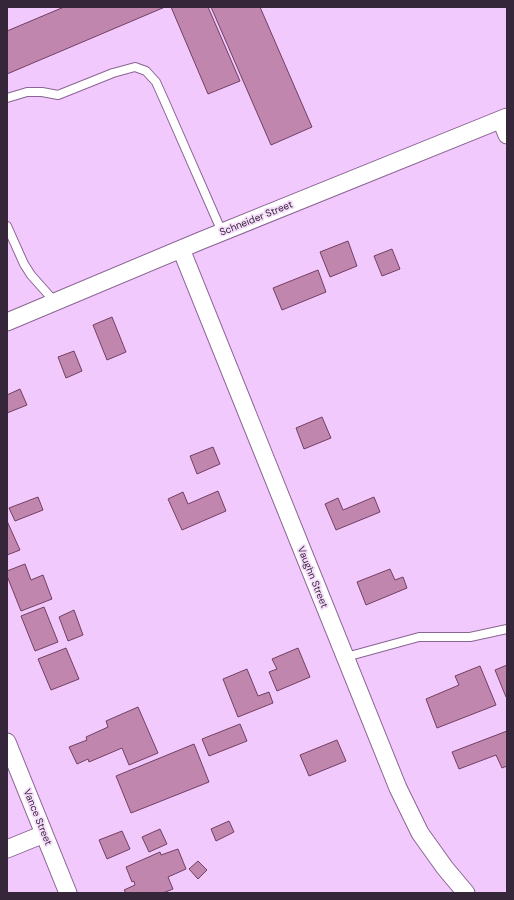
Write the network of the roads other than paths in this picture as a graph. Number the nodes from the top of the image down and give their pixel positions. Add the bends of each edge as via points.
1 (7, 98) edge
2 (505, 124) edge
3 (7, 226) edge
4 (222, 232) junction
5 (180, 249) junction
6 (55, 302) junction
7 (7, 322) edge
8 (507, 629) edge
9 (346, 658) junction
10 (7, 742) edge
11 (44, 834) junction
12 (7, 849) edge
13 (68, 893) edge
14 (466, 893) edge

1 - 4 lane via 27,92 58,95 135,67 146,72 156,82
2 - 4 street, Schneider Street
3 - 6 lane via 31,276
4 - 5 street, Schneider Street
5 - 6 street, Schneider Street
5 - 9 street, Vaughn Street
6 - 7 street, Schneider Street
8 - 9 lane via 470,637 419,636
9 - 14 street, Vaughn Street via 398,788 420,833
10 - 11 street, Vance Street
11 - 12 street
11 - 13 street, Vance Street

